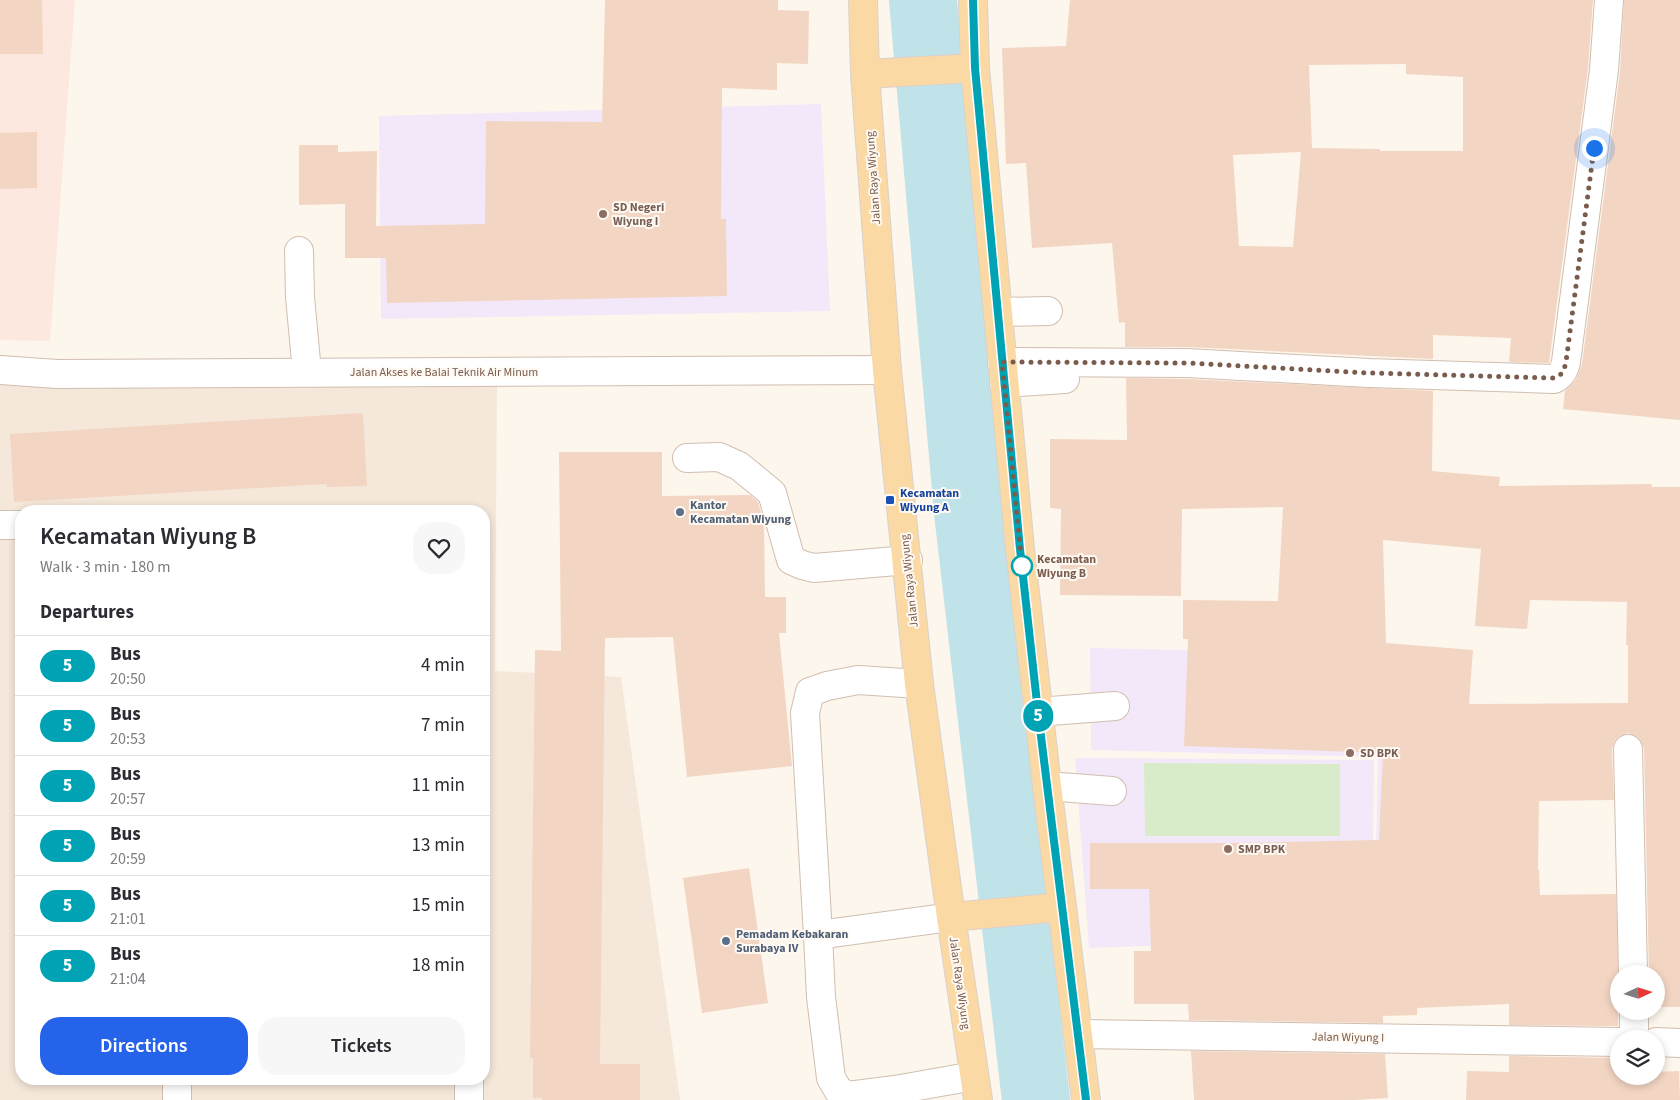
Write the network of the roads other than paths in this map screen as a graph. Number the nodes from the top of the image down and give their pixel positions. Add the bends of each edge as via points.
1 (863, 0) edge
2 (973, 0) edge
3 (1609, 0) edge
4 (975, 68) junction
5 (877, 73) junction
6 (299, 251) dead end
7 (1048, 310) dead end
8 (998, 312) junction
9 (0, 370) edge
10 (887, 370) junction
11 (307, 372) junction
12 (1003, 373) junction
13 (1069, 379) dead end
14 (687, 458) dead end
15 (0, 525) edge
16 (15, 525) edge
17 (908, 560) junction
18 (919, 684) junction
19 (1116, 706) dead end
20 (1038, 712) junction
21 (1628, 749) dead end
22 (1047, 786) junction
23 (1112, 791) dead end
24 (1051, 908) junction
25 (961, 916) junction
26 (818, 935) junction
27 (1633, 965) edge
28 (1078, 1034) junction
29 (1610, 1042) edge
30 (1665, 1042) edge
31 (1680, 1042) edge
32 (177, 1085) edge
33 (469, 1085) edge
34 (976, 1088) edge
35 (177, 1100) edge
36 (469, 1100) edge
37 (1086, 1100) edge

1 - 5 main road, Jalan Raya Wiyung
2 - 4 main road
3 - 12 street via 1604,70 1566,362 1560,376 1379,373 1187,363
4 - 5 main road
4 - 8 main road
5 - 10 main road, Jalan Raya Wiyung
6 - 11 street
7 - 8 street
8 - 12 main road
9 - 11 street, Jalan Akses ke Balai Teknik Air Minum via 57,374
10 - 11 street, Jalan Akses ke Balai Teknik Air Minum
10 - 17 main road, Jalan Raya Wiyung
12 - 13 street
12 - 20 main road
14 - 17 street via 719,457 739,466 772,493 791,560 814,568
15 - 16 street
17 - 18 main road, Jalan Raya Wiyung
18 - 25 main road, Jalan Raya Wiyung
18 - 26 street via 858,680 810,692 805,713
19 - 20 street
20 - 22 main road
21 - 27 street
22 - 23 street
22 - 24 main road
24 - 25 main road
24 - 28 main road
25 - 26 street
25 - 34 main road, Jalan Raya Wiyung
26 - 34 street via 821,997 832,1078 838,1090 848,1096 895,1090
28 - 29 street, Jalan Wiyung I
28 - 37 main road
30 - 31 street
32 - 35 street
33 - 36 street

